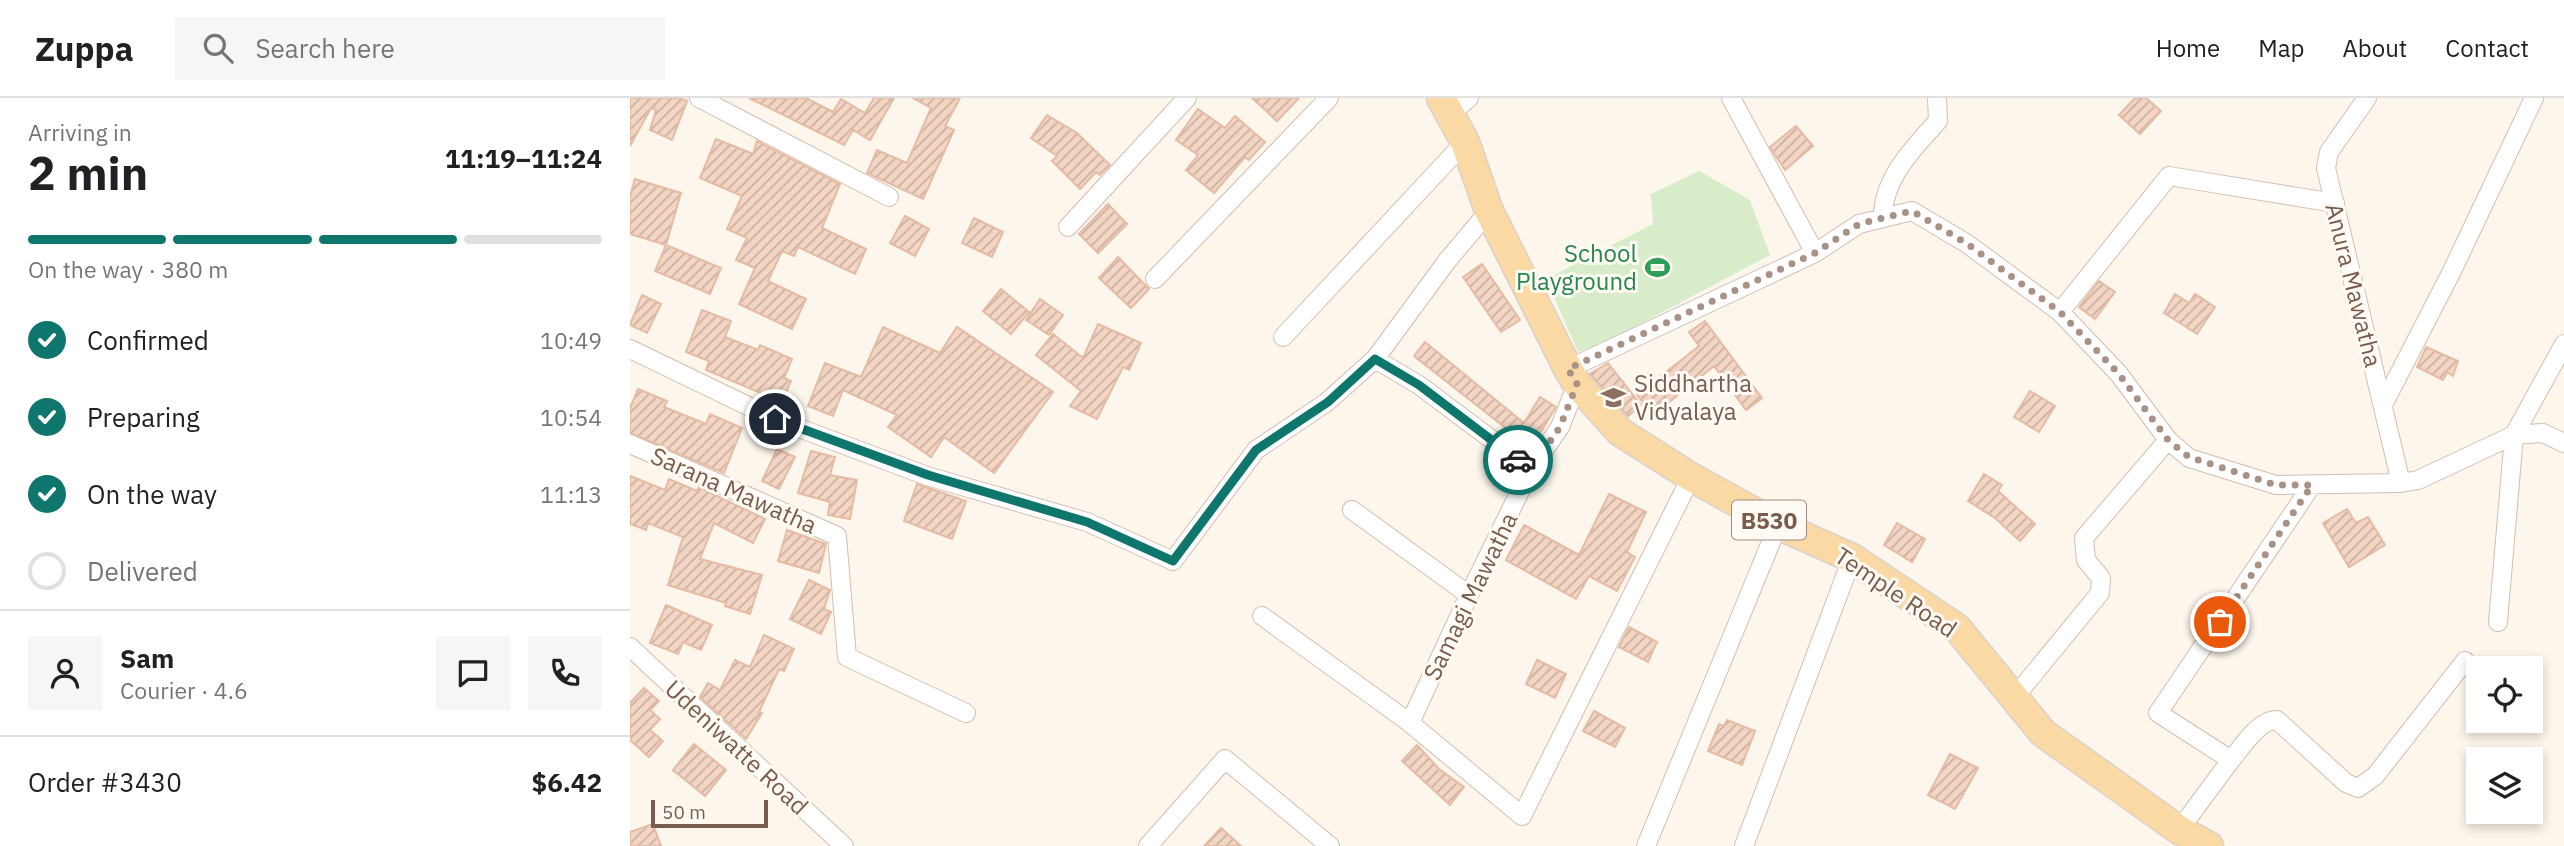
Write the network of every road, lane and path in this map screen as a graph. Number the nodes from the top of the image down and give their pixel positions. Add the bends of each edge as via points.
1 (698, 98) edge
2 (1187, 98) edge
3 (1329, 98) edge
4 (1731, 98) edge
5 (1937, 98) edge
6 (2367, 98) edge
7 (2534, 98) edge
8 (1453, 103) edge
9 (1465, 142) junction
10 (889, 197) dead end
11 (2335, 203) junction
12 (1489, 211) junction
13 (1883, 218) junction
14 (1068, 227) dead end
15 (1815, 253) junction
16 (1155, 279) dead end
17 (2060, 312) junction
18 (1283, 337) dead end
19 (2564, 344) edge
20 (630, 349) edge
21 (1375, 359) junction
22 (1572, 376) junction
23 (2383, 405) junction
24 (2514, 435) junction
25 (2168, 440) junction
26 (2564, 443) edge
27 (630, 444) edge
28 (1531, 469) junction
29 (1691, 477) junction
30 (2401, 483) junction
31 (2312, 485) junction
32 (1352, 510) dead end
33 (1778, 525) junction
34 (1852, 558) junction
35 (1469, 595) junction
36 (1262, 616) dead end
37 (2498, 622) dead end
38 (630, 647) edge
39 (2465, 661) dead end
40 (2012, 699) junction
41 (966, 713) dead end
42 (1410, 723) junction
43 (2231, 760) junction
44 (2179, 830) junction
45 (844, 846) edge
46 (1148, 846) edge
47 (1330, 846) edge
48 (1646, 846) edge
49 (1744, 846) edge
50 (2209, 846) edge

1 - 10 street
2 - 14 street
3 - 16 street
4 - 15 street
5 - 13 street via 1938,121 1912,150 1882,198
6 - 11 street, Anura Mawatha via 2329,152 2326,168
7 - 23 street
8 - 9 main road, Temple Road / B530
9 - 12 main road, Temple Road / B530
9 - 18 street
11 - 17 street via 2169,176
11 - 23 street, Anura Mawatha
12 - 21 street
12 - 22 main road, Temple Road / B530
13 - 15 street via 1859,224
13 - 17 street via 1912,211 1966,243
15 - 22 street
17 - 25 street via 2119,374
19 - 24 street
20 - 21 street via 775,419 928,475 1087,522 1173,561 1256,450 1328,402
21 - 28 street via 1419,385
22 - 28 street, Samagi Mawatha via 1560,427
22 - 29 main road, Temple Road / B530 via 1620,432
23 - 30 street, Anura Mawatha
24 - 26 street via 2543,433
24 - 30 street via 2418,480
24 - 37 street
25 - 31 street via 2189,457 2276,485
25 - 40 street via 2084,538 2086,560 2101,578 2100,593
27 - 41 street, Sarana Mawatha via 837,536 847,657
28 - 35 street, Samagi Mawatha
29 - 33 main road, Temple Road / B530
29 - 42 street via 1522,816
30 - 31 street
31 - 43 street via 2158,713
32 - 35 street
33 - 34 main road, Temple Road / B530
33 - 48 street
34 - 40 main road, Temple Road / B530 via 1956,628
34 - 49 street
35 - 42 street, Samagi Mawatha
36 - 42 street
38 - 45 street, Udeniwatte Road
39 - 43 street via 2375,776 2358,788 2277,720 2260,726
40 - 44 main road, Temple Road / B530 via 2043,733
43 - 44 street
44 - 50 main road, Temple Road / B530
46 - 47 street via 1225,759

